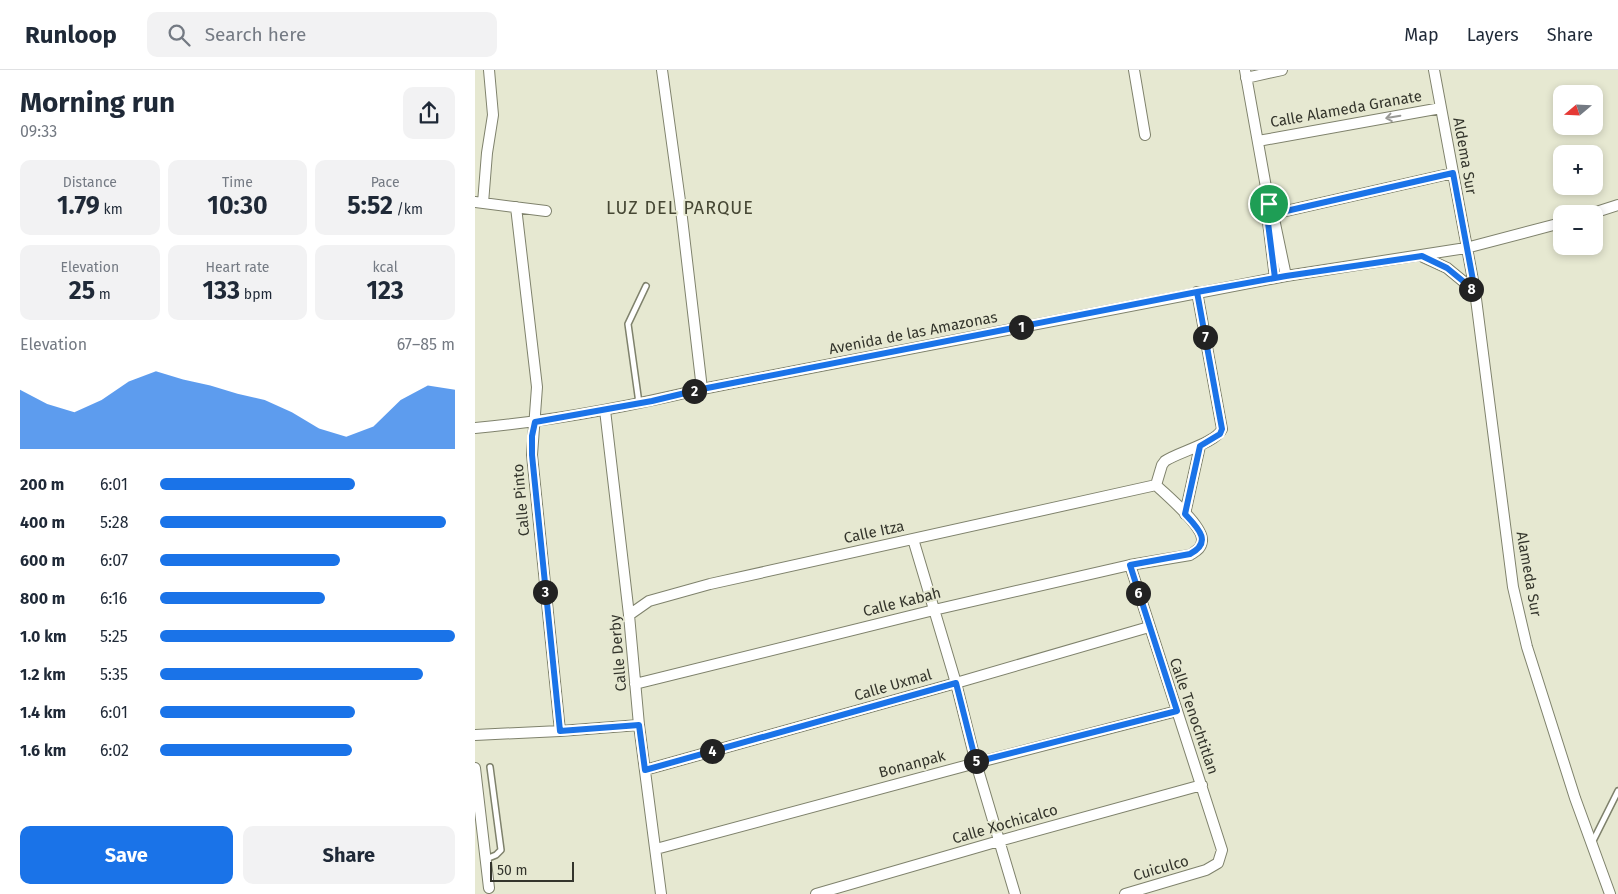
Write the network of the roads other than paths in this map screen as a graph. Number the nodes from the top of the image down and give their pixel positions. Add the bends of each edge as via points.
1 (489, 70) edge
2 (662, 70) edge
3 (1134, 70) edge
4 (1282, 70) edge
5 (1434, 70) edge
6 (1246, 74) edge
7 (1441, 108) junction
8 (1145, 135) dead end
9 (1258, 141) junction
10 (1453, 173) junction
11 (479, 202) edge
12 (1618, 205) edge
13 (516, 207) junction
14 (1603, 210) edge
15 (546, 211) dead end
16 (1270, 211) junction
17 (1553, 225) edge
18 (1466, 248) junction
19 (1422, 256) junction
20 (1286, 276) junction
21 (1275, 278) junction
22 (645, 286) dead end
23 (1475, 291) junction
24 (1197, 292) junction
25 (702, 389) junction
26 (639, 404) junction
27 (605, 410) junction
28 (535, 422) junction
29 (475, 428) edge
30 (1200, 446) junction
31 (1156, 485) junction
32 (1185, 514) junction
33 (913, 539) junction
34 (1130, 565) junction
35 (934, 610) junction
36 (629, 615) junction
37 (1149, 627) junction
38 (956, 683) junction
39 (635, 684) junction
40 (1177, 711) junction
41 (639, 725) junction
42 (560, 731) junction
43 (475, 735) edge
44 (976, 762) junction
45 (490, 767) dead end
46 (475, 768) edge
47 (645, 770) junction
48 (1202, 785) junction
49 (1618, 791) edge
50 (999, 841) junction
51 (1592, 844) junction
52 (656, 849) junction
53 (485, 859) junction
54 (1206, 870) joint
55 (489, 888) dead end
56 (661, 894) edge
57 (816, 894) edge
58 (1015, 894) edge
59 (1125, 894) edge
60 (1610, 894) edge

1 - 11 street via 493,114
2 - 25 street
3 - 8 street
4 - 6 street
5 - 7 street, Aldema Sur
6 - 9 street
7 -> 9 street, Calle Alameda Granate
7 - 10 street, Aldema Sur
9 - 16 street
10 - 16 street
10 - 18 street, Aldema Sur
11 - 13 street
12 - 14 street
13 - 15 street
13 - 28 street, Calle Pinto via 537,387
16 - 20 street
16 - 21 street
17 - 18 street, Avenida de las Amazonas
18 - 19 street, Avenida de las Amazonas
18 - 23 street, Alameda Sur
19 - 20 street, Avenida de las Amazonas
19 - 23 street via 1447,268
20 - 21 street, Avenida de las Amazonas
21 - 24 street, Avenida de las Amazonas
22 - 26 lane via 628,324
23 - 51 street, Alameda Sur via 1513,587 1527,647
24 - 25 street, Avenida de las Amazonas
24 - 30 street via 1222,429 1220,434
25 - 26 street, Avenida de las Amazonas
26 - 27 street, Avenida de las Amazonas
27 - 28 street, Avenida de las Amazonas
27 - 36 street, Calle Derby
28 - 29 street, Avenida de las Amazonas
28 - 42 street, Calle Pinto via 532,455
30 - 31 street via 1165,461
30 - 32 street
31 - 32 street
31 - 33 street, Calle Itza
32 - 34 street, Calle Kabah via 1201,533 1203,539 1198,550 1177,558
33 - 35 street
33 - 36 street, Calle Itza via 709,584 649,601
34 - 35 street, Calle Kabah
34 - 37 street, Calle Tenochtitlan
35 - 38 street
35 - 39 street, Calle Kabah
36 - 39 street, Calle Derby
37 - 38 street, Calle Uxmal
37 - 40 street, Calle Tenochtitlan
38 - 44 street
38 - 47 street, Calle Uxmal
39 - 41 street, Calle Derby
40 - 44 street, Bonanpak
40 - 48 street, Calle Tenochtitlan
41 - 42 street
41 - 47 street, Calle Derby
42 - 43 street
44 - 50 street
44 - 52 street, Bonanpak
45 - 53 lane via 501,850
46 - 53 street
47 - 52 street, Calle Derby
48 - 50 street, Calle Xochicalco
48 - 54 street, Calle Tenochtitlan via 1222,850 1218,863
49 - 51 lane
50 - 57 street, Calle Xochicalco
50 - 58 street
51 - 60 street, Alameda Sur
52 - 56 street, Calle Derby
53 - 55 street
54 - 59 street, Cuiculco

